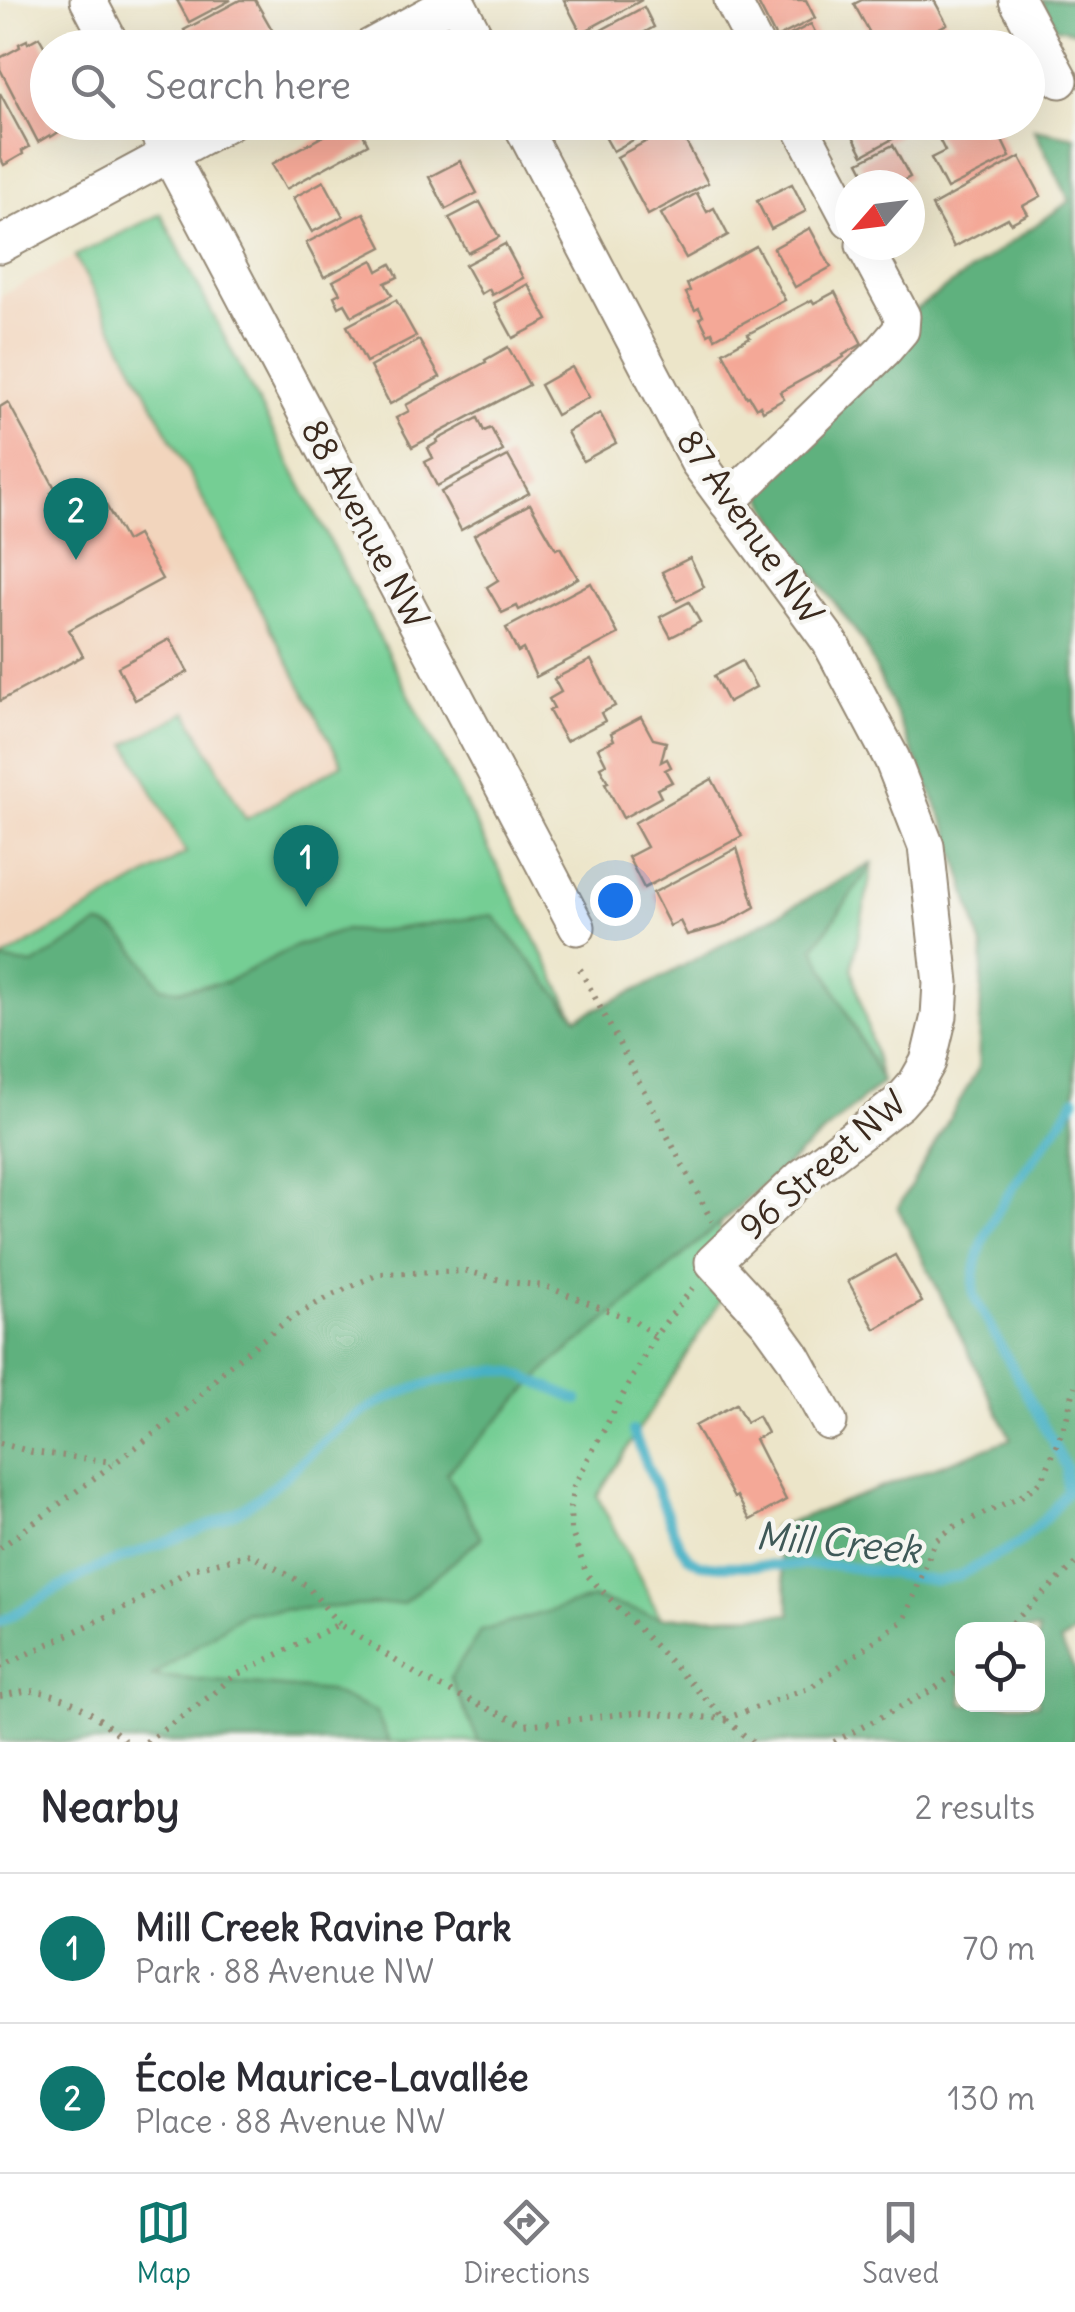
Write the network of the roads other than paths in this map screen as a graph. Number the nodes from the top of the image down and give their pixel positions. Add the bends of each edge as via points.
1 (88, 0) edge
2 (456, 0) edge
3 (732, 0) edge
4 (1017, 0) edge
5 (103, 30) edge
6 (401, 30) edge
7 (472, 30) edge
8 (748, 30) edge
9 (1033, 30) edge
10 (1045, 52) edge
11 (1060, 80) dead end
12 (162, 140) edge
13 (195, 140) edge
14 (529, 140) edge
15 (808, 140) edge
16 (169, 154) junction
17 (835, 192) edge
18 (0, 245) edge
19 (872, 260) edge
20 (727, 502) junction
21 (577, 927) dead end
22 (937, 945) joint
23 (829, 1422) dead end

1 - 5 street
2 - 6 street
2 - 7 street
3 - 8 street
4 - 9 street
10 - 11 street
12 - 16 street, 88 Avenue NW
13 - 16 street
14 - 20 street, 87 Avenue NW via 698,462
15 - 17 street
16 - 18 street
16 - 21 street, 88 Avenue NW
19 - 20 street via 902,316 901,330
20 - 22 street, 87 Avenue NW via 830,642 892,759 926,846
22 - 23 street, 96 Street NW via 939,1016 916,1085 801,1178 712,1262 768,1322

